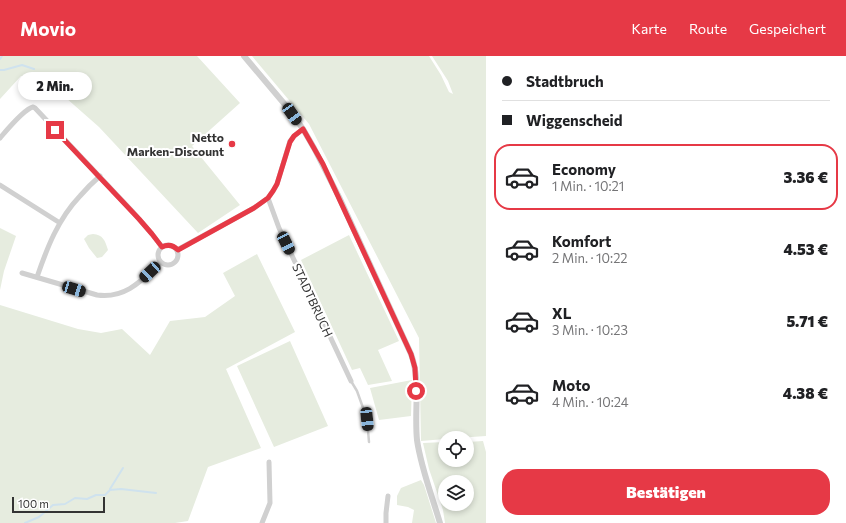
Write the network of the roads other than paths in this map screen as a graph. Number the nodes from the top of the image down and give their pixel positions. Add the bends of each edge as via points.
1 (244, 56) edge
2 (303, 129) junction
3 (0, 138) edge
4 (100, 176) junction
5 (0, 185) edge
6 (268, 198) junction
7 (60, 223) junction
8 (162, 247) junction
9 (178, 250) junction
10 (161, 262) junction
11 (22, 273) dead end
12 (37, 277) junction
13 (351, 380) joint
14 (369, 442) dead end
15 (269, 462) dead end
16 (388, 496) dead end
17 (262, 523) edge
18 (386, 523) edge
19 (440, 523) edge

1 - 2 street
2 - 6 street via 290,142 277,184
2 - 19 street via 323,164 413,360 420,455
3 - 4 street via 31,107 34,108
4 - 7 street via 80,196
4 - 8 street
5 - 7 street
6 - 9 street
6 - 13 street, STADTBRUCH via 279,228
7 - 12 street via 46,250
8 - 9 street via 169,245
8 - 10 street via 158,253
9 - 10 street via 179,257 175,263 170,266
10 - 12 street via 133,288 108,296
11 - 12 street
13 - 14 lane via 367,419
15 - 17 street via 270,503
16 - 18 street

